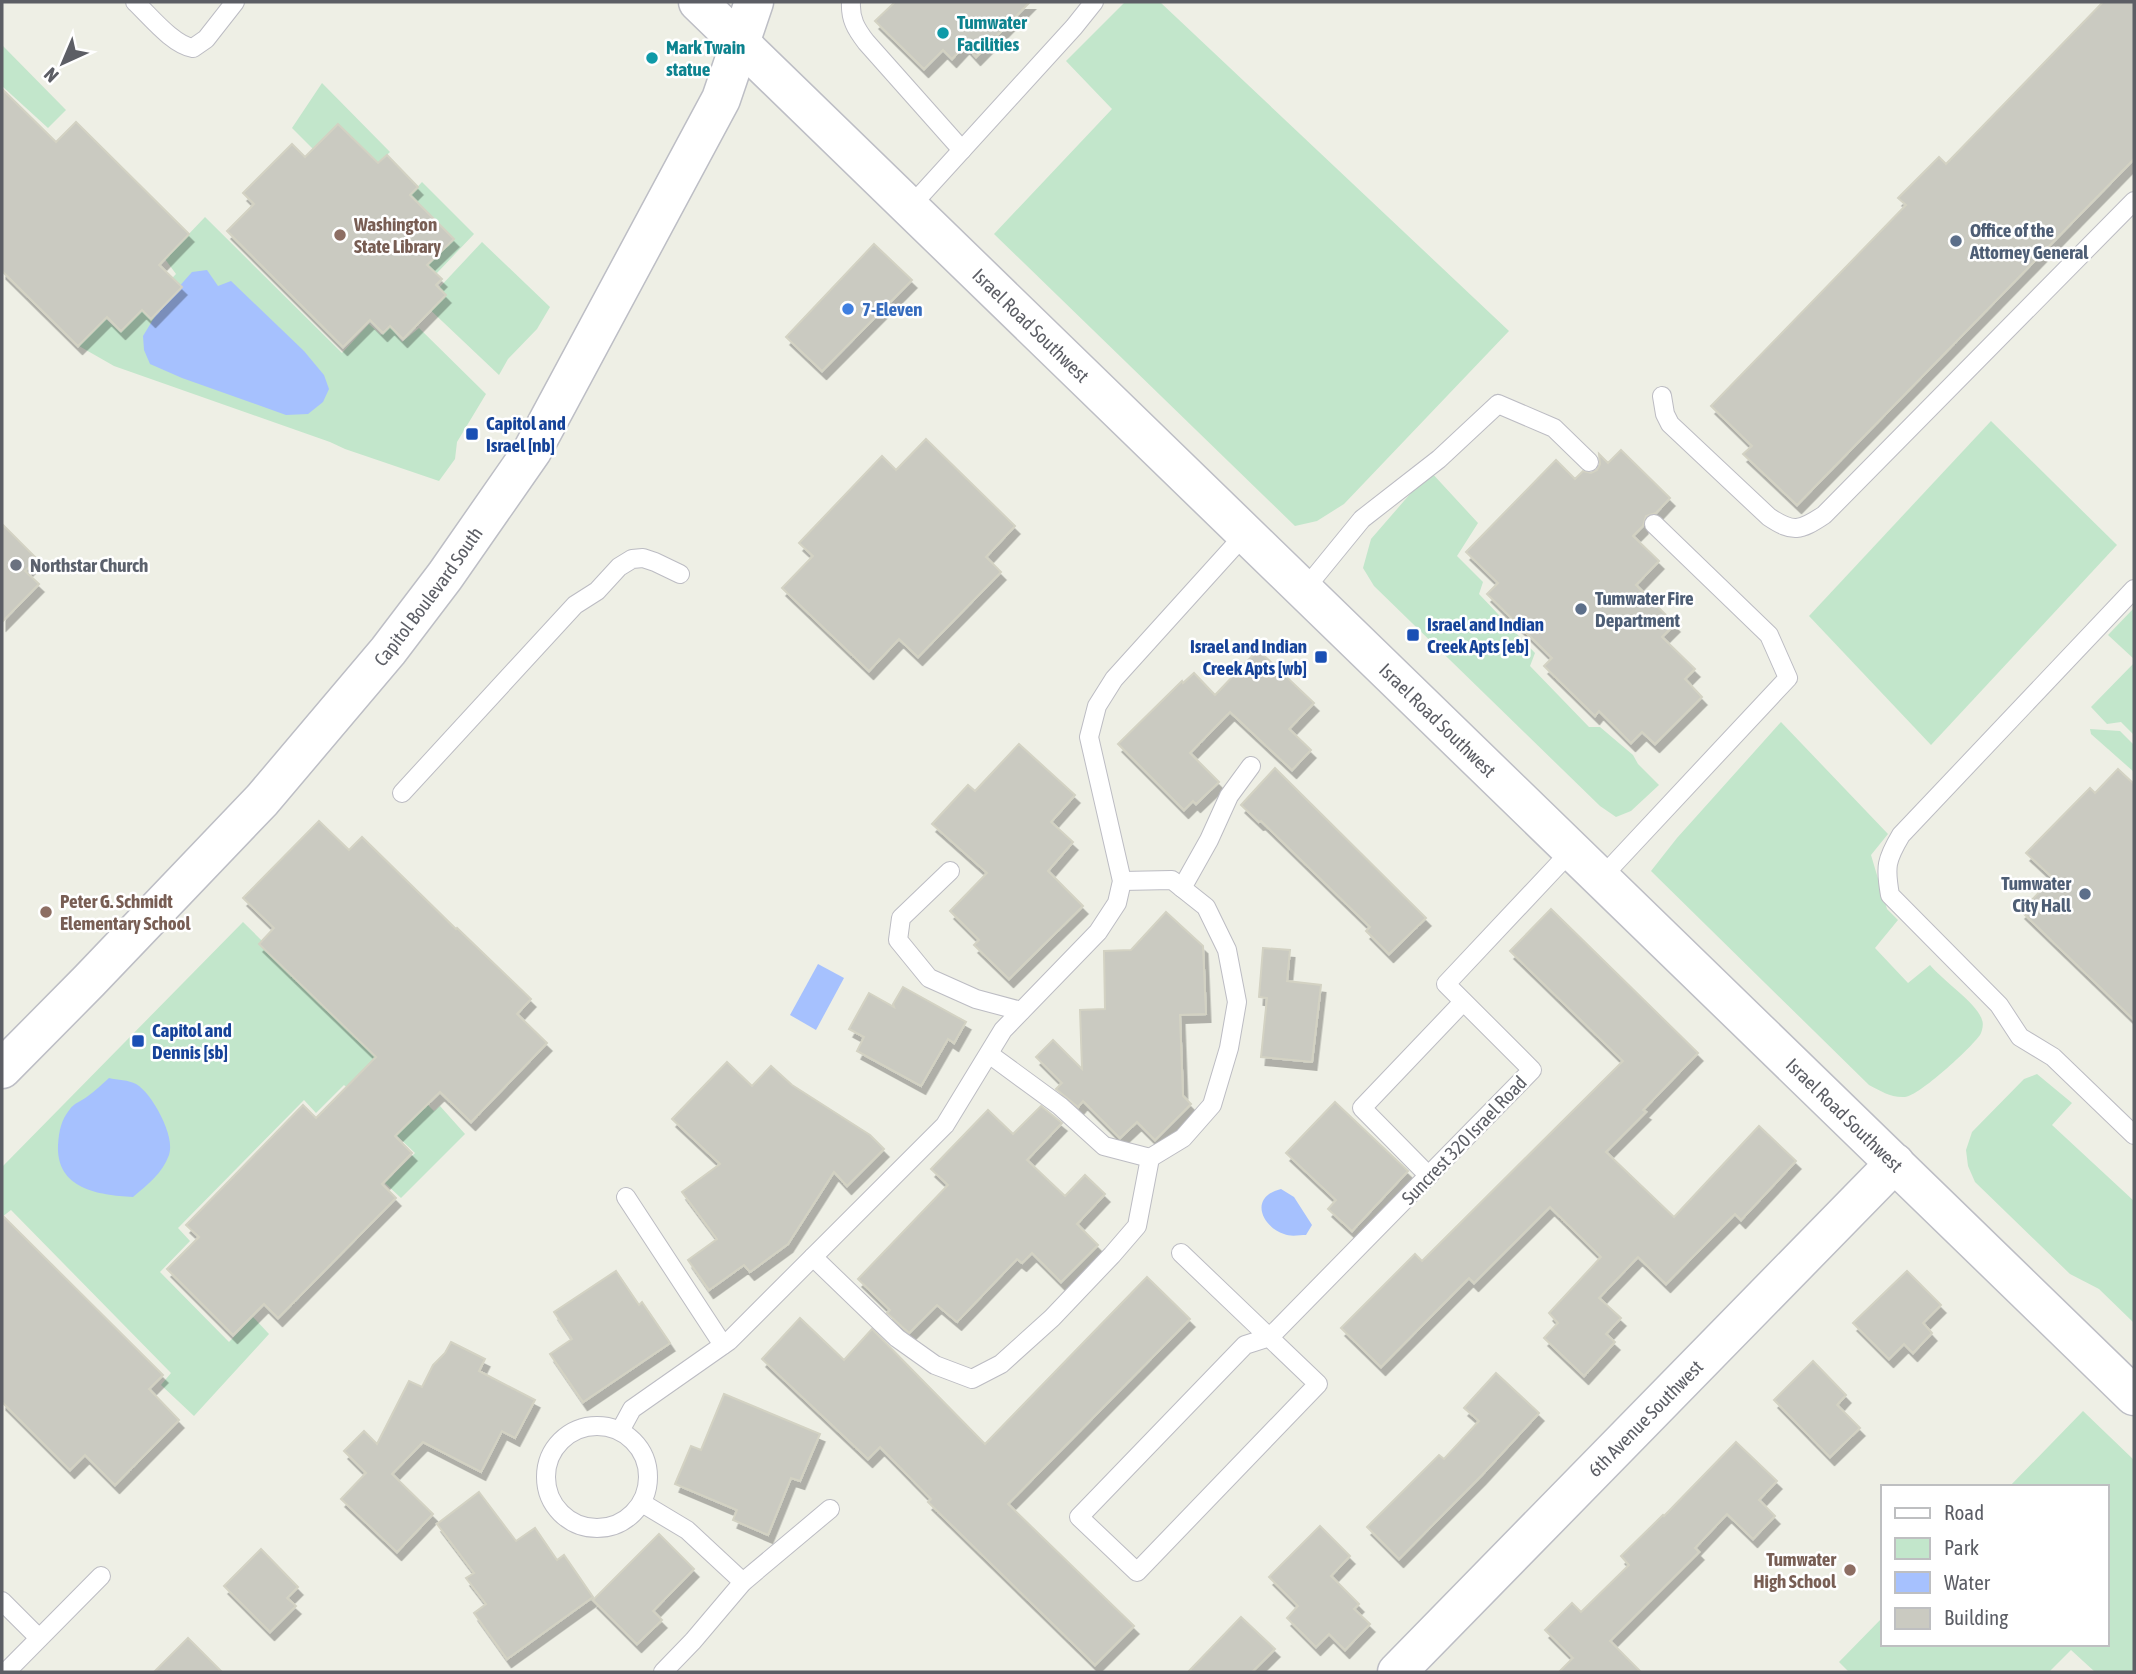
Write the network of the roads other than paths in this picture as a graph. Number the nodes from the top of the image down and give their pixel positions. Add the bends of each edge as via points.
1 (135, 2) edge
2 (235, 2) edge
3 (698, 2) edge
4 (754, 2) edge
5 (851, 2) edge
6 (1094, 2) edge
7 (740, 43) junction
8 (962, 150) junction
9 (2134, 201) edge
10 (910, 207) junction
11 (1662, 396) dead end
12 (1590, 462) dead end
13 (1654, 524) dead end
14 (1246, 533) junction
15 (680, 574) dead end
16 (2134, 589) edge
17 (1304, 590) junction
18 (1251, 766) dead end
19 (402, 793) dead end
20 (1572, 850) junction
21 (950, 871) dead end
22 (1601, 878) junction
23 (1122, 881) junction
24 (1182, 888) junction
25 (1463, 1002) junction
26 (1021, 1011) junction
27 (989, 1054) junction
28 (2, 1069) edge
29 (2134, 1135) edge
30 (1150, 1158) junction
31 (1895, 1163) junction
32 (1429, 1176) junction
33 (626, 1197) dead end
34 (1181, 1253) dead end
35 (813, 1257) junction
36 (1270, 1337) junction
37 (723, 1345) junction
38 (2134, 1396) edge
39 (620, 1431) junction
40 (642, 1503) junction
41 (830, 1508) dead end
42 (101, 1576) dead end
43 (743, 1582) junction
44 (2, 1601) edge
45 (39, 1639) junction
46 (6, 1672) edge
47 (663, 1672) edge
48 (1397, 1672) edge

1 - 2 lane via 184,46 193,48 206,39
3 - 7 street, Israel Road Southwest
4 - 7 street, Capitol Boulevard South
5 - 8 lane via 854,26
6 - 8 lane
7 - 10 street, Israel Road Southwest
7 - 28 street, Capitol Boulevard South via 721,99 531,451 445,576 388,651 261,800
8 - 10 lane
9 - 11 lane via 1824,515 1807,526 1786,528 1769,517 1670,424
10 - 14 street, Israel Road Southwest
12 - 17 lane via 1554,428 1498,404 1439,459 1362,519
13 - 22 lane via 1769,635 1788,678
14 - 17 street, Israel Road Southwest
14 - 23 lane via 1114,680 1097,706 1090,737
15 - 19 lane via 643,558 619,567 597,591 575,605
16 - 29 lane via 1901,835 1886,872 1890,895 1999,1005 2020,1037 2053,1057
17 - 20 street, Israel Road Southwest
18 - 24 lane via 1229,796
20 - 22 street, Israel Road Southwest
20 - 25 lane, Suncrest 320 Israel Road via 1446,984
21 - 26 lane via 901,918 898,940 929,978 976,999
22 - 31 street, Israel Road Southwest
23 - 24 lane via 1172,880
23 - 26 lane via 1117,903 1098,932
24 - 30 lane via 1206,907 1222,939 1237,1002 1212,1105 1184,1138
25 - 32 lane via 1362,1108
25 - 32 lane, Suncrest 320 Israel Road via 1532,1070
26 - 27 lane
27 - 30 lane via 1060,1106 1104,1146
27 - 35 lane via 945,1125
30 - 35 lane via 1138,1226 1052,1318 1001,1364 972,1379 935,1365 897,1338
31 - 38 street, Israel Road Southwest
31 - 48 street, 6th Avenue Southwest
32 - 36 lane, Suncrest 320 Israel Road
33 - 37 lane
34 - 36 lane
35 - 37 lane
36 - 36 lane, Suncrest 320 Israel Road via 1245,1345 1079,1517 1137,1572 1318,1384
37 - 39 lane via 632,1409
39 - 40 lane via 643,1454 648,1487
39 - 40 lane via 586,1427 557,1444 548,1459 548,1493 569,1520 601,1529 617,1525
40 - 43 lane via 687,1530
41 - 43 lane
42 - 45 lane
43 - 47 lane
44 - 45 lane
45 - 46 lane

